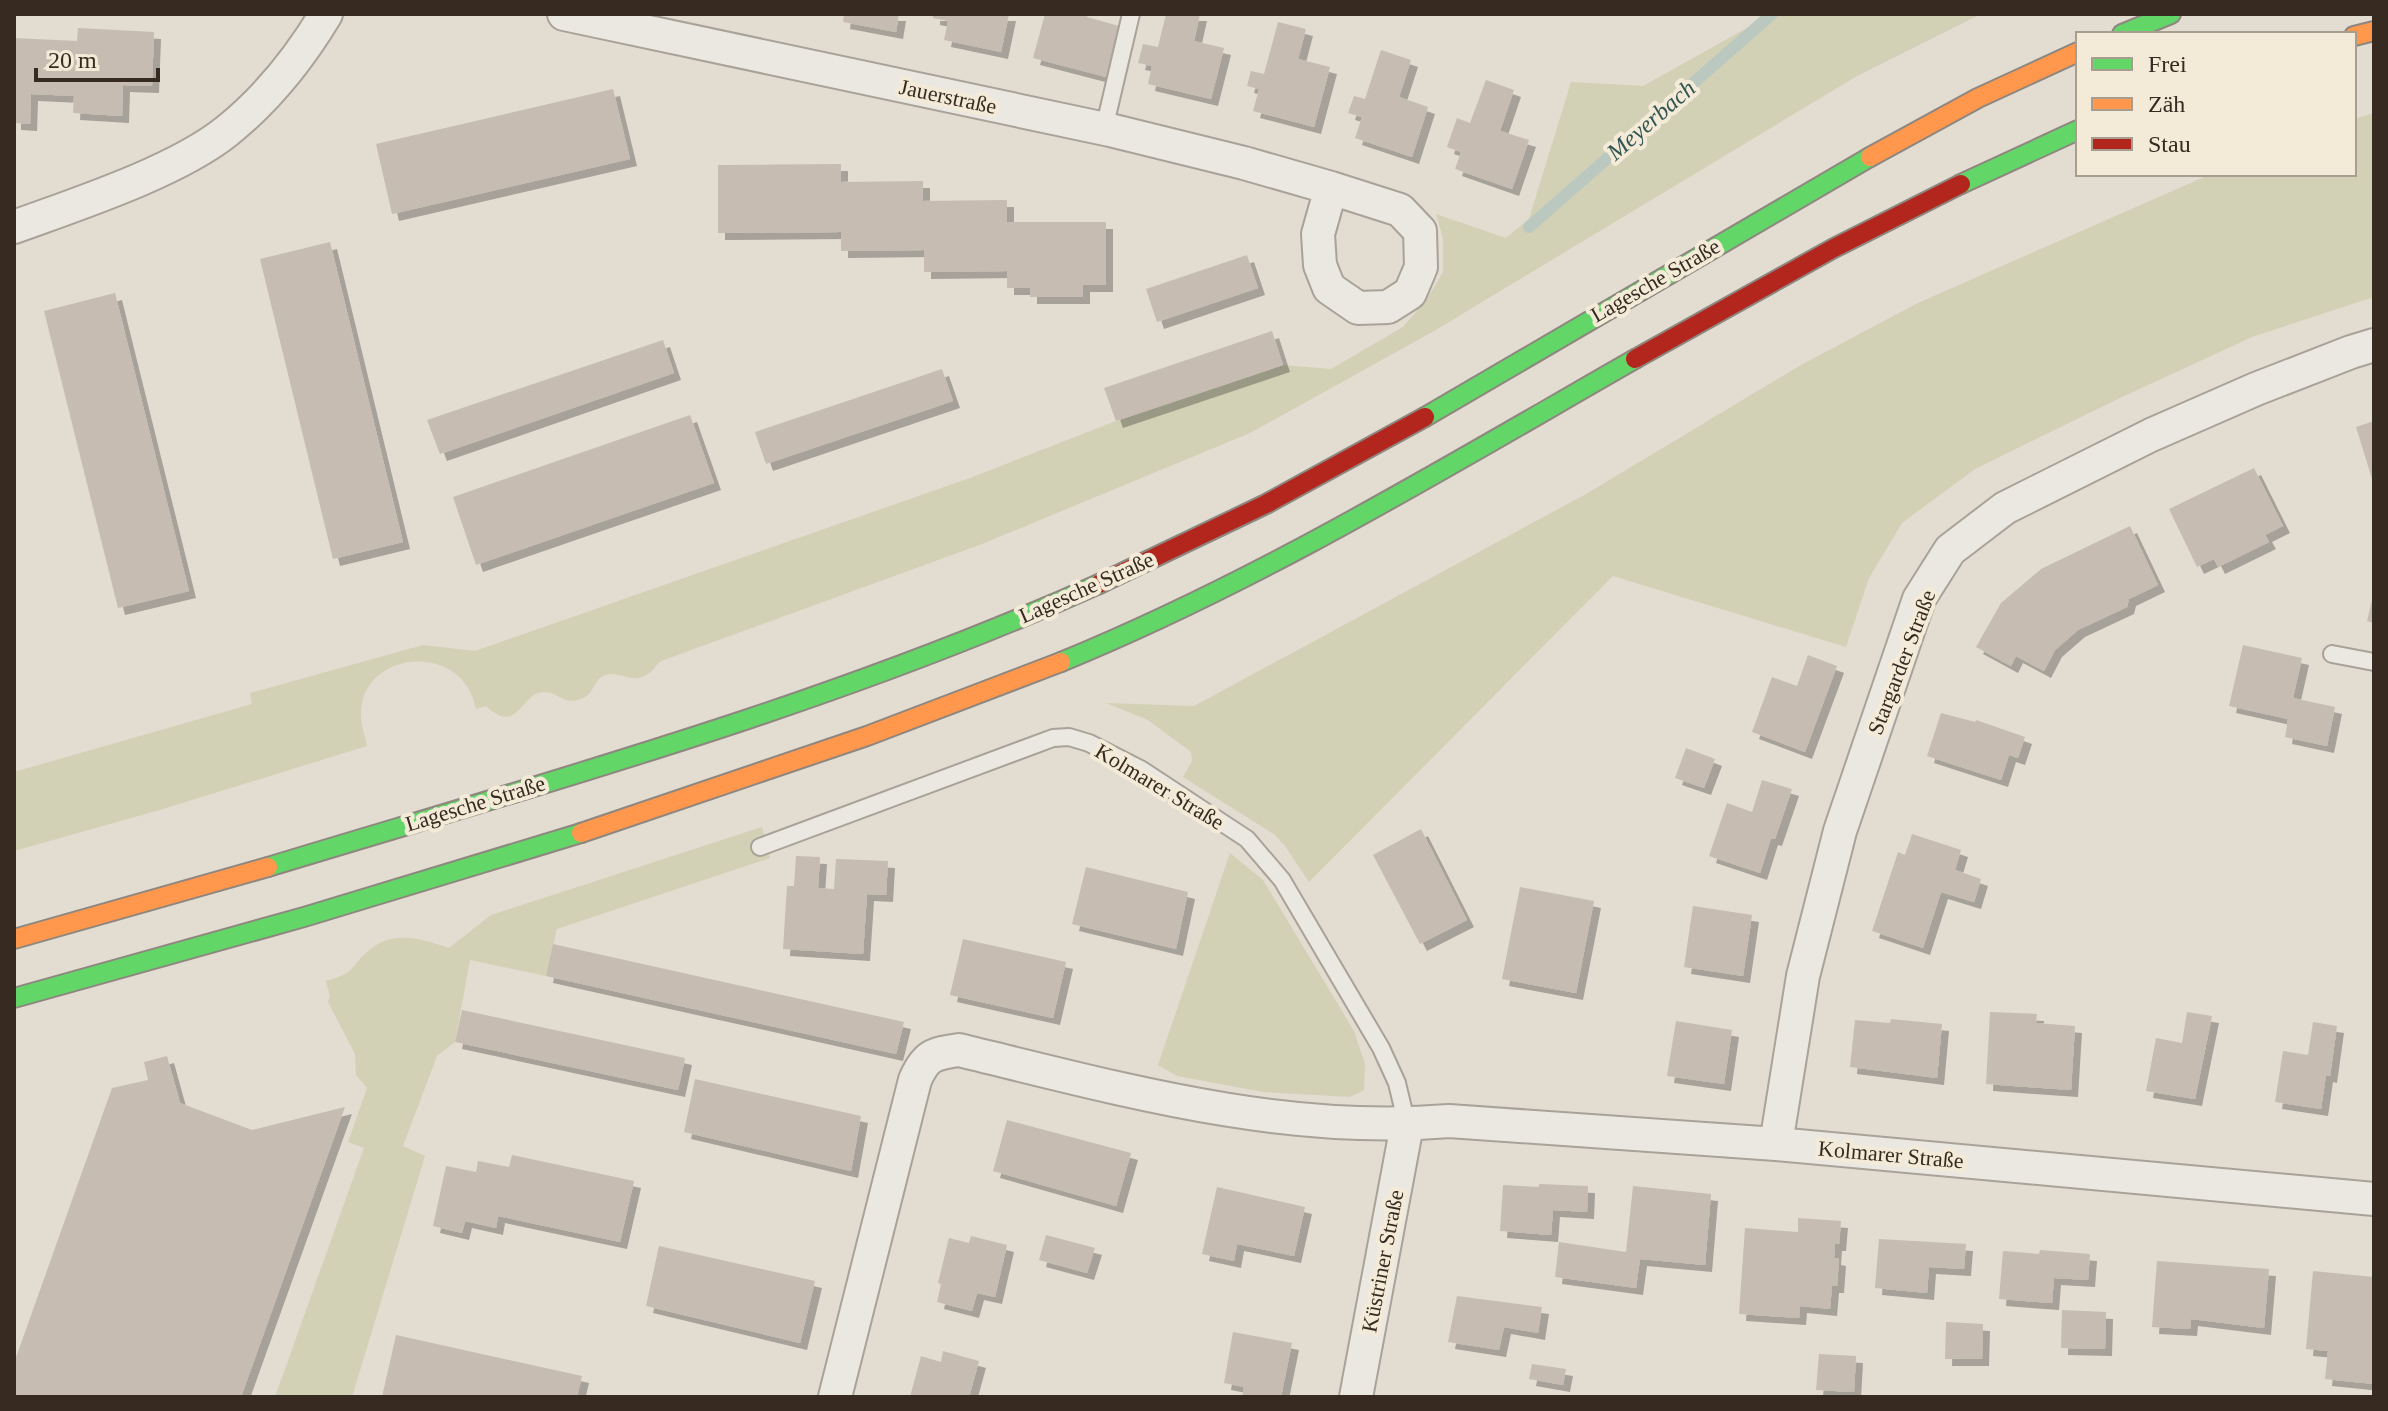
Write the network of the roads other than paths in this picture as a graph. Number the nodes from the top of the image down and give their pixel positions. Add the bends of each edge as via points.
1 (326, 14) edge
2 (564, 14) edge
3 (1131, 14) edge
4 (2171, 14) edge
5 (2127, 32) edge
6 (2076, 53) edge
7 (1104, 129) junction
8 (2076, 131) edge
9 (1331, 188) dead end
10 (14, 227) edge
11 (2374, 345) edge
12 (2332, 654) dead end
13 (2374, 662) edge
14 (760, 847) dead end
15 (14, 939) edge
16 (14, 998) edge
17 (1407, 1125) junction
18 (1776, 1144) junction
19 (2374, 1199) edge
20 (835, 1397) edge
21 (1356, 1397) edge

1 - 10 street via 268,95 225,133 171,165
2 - 7 street, Jauerstraße
3 - 7 lane
4 - 5 main road
6 - 15 main road, Lagesche Straße via 2019,76 1884,148 1267,503 1091,588 903,664 687,739
7 - 9 street, Jauerstraße
8 - 16 main road via 1910,210 1292,554 1116,639 926,716 693,797 396,892
11 - 18 street, Stargarder Straße via 2151,435 2005,508 1950,550 1919,599 1840,831 1803,976
12 - 13 lane
14 - 17 lane, Kolmarer Straße via 1053,738 1089,743 1142,770 1247,839 1282,880 1381,1048
17 - 18 street, Kolmarer Straße via 1449,1121
17 - 20 street, Kolmarer Straße via 1242,1113 1174,1102 959,1050 936,1054 923,1063 915,1080
17 - 21 street, Küstriner Straße
18 - 19 street, Kolmarer Straße

